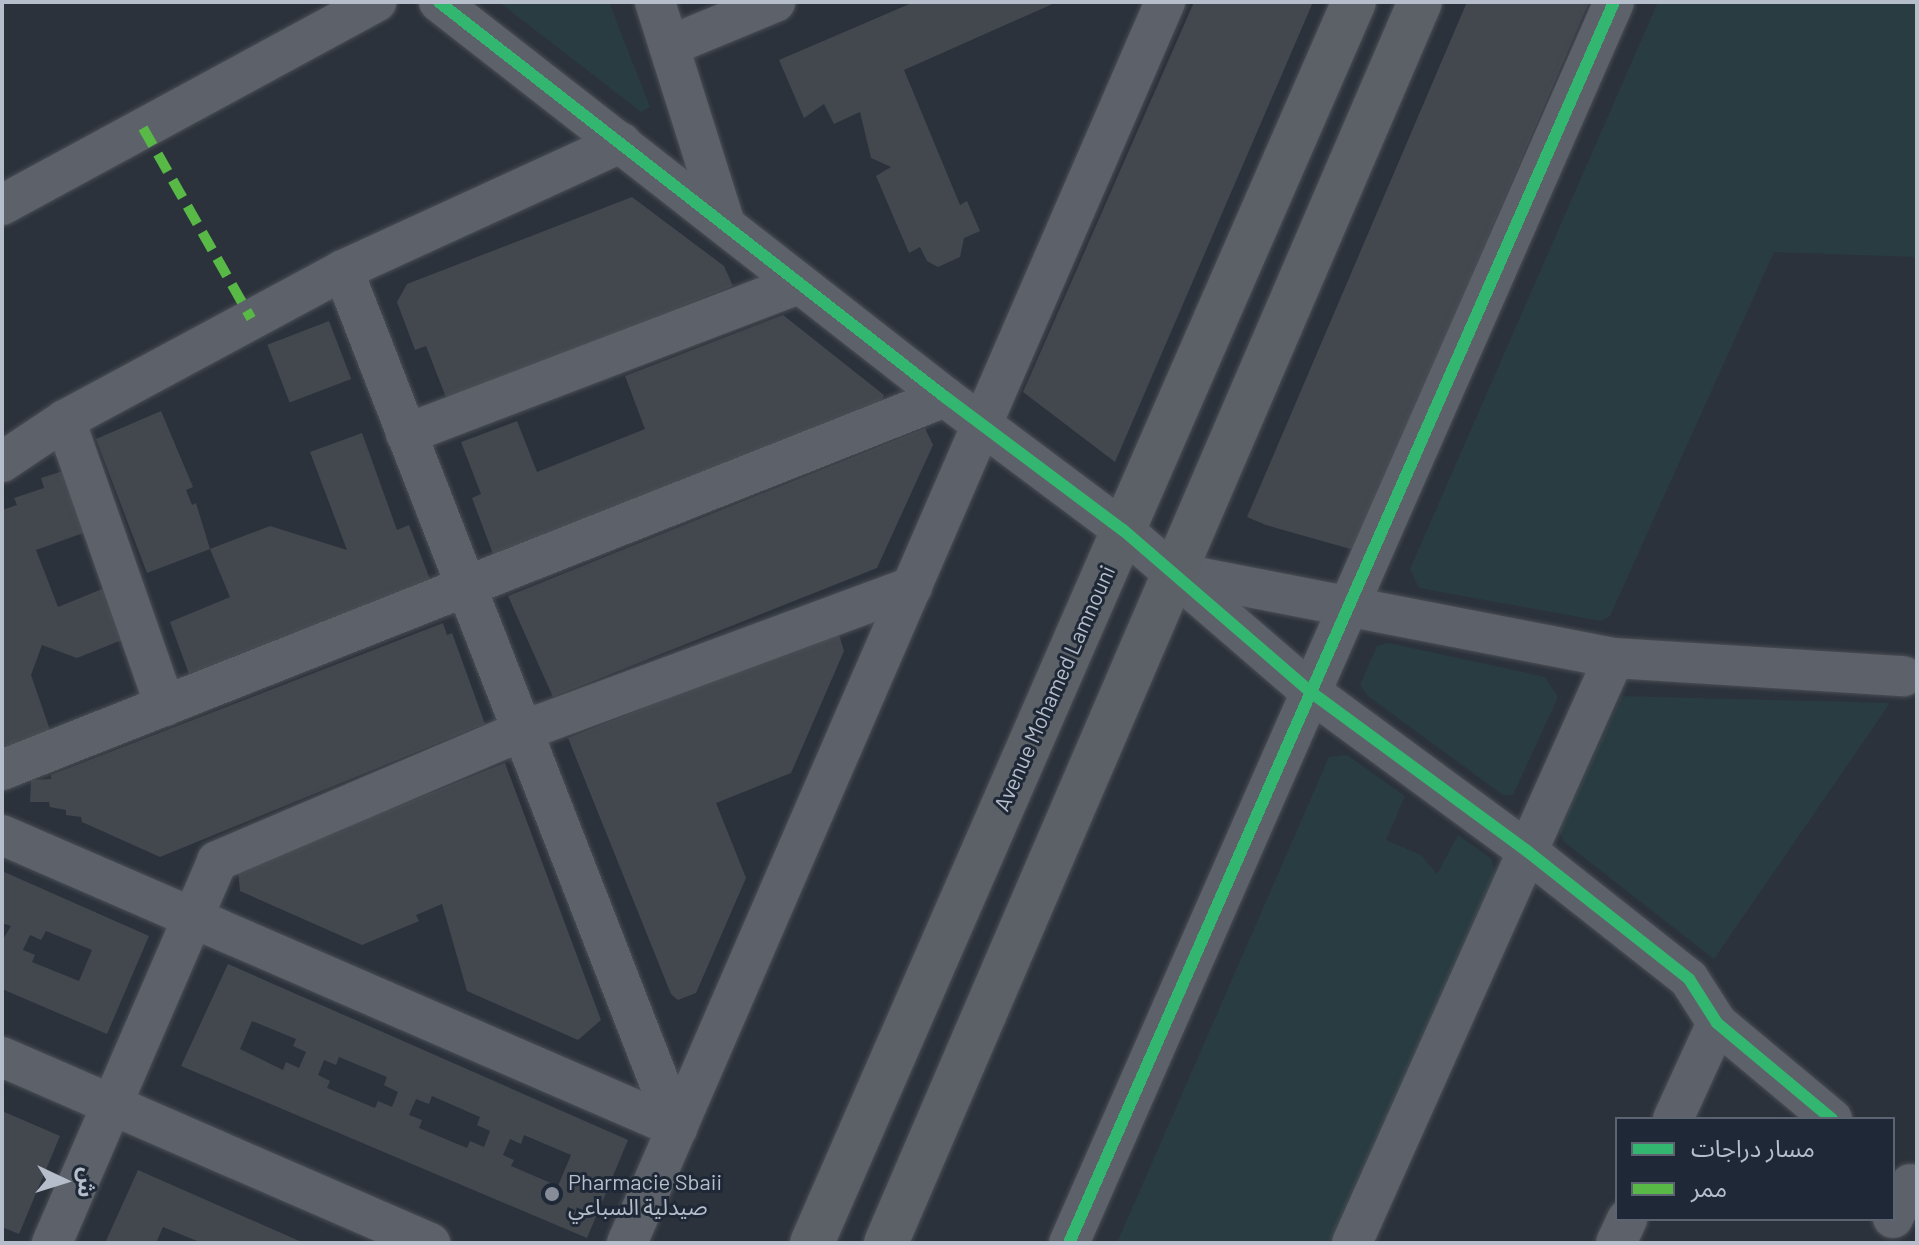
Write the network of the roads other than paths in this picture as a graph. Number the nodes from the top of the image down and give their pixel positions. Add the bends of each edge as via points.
1 (376, 2) edge
2 (439, 2) edge
3 (655, 2) edge
4 (775, 2) edge
5 (1165, 2) edge
6 (1354, 2) edge
7 (1420, 2) edge
8 (1614, 2) edge
9 (669, 46) junction
10 (621, 143) junction
11 (2, 205) edge
12 (725, 224) junction
13 (343, 270) junction
14 (799, 284) junction
15 (945, 397) junction
16 (65, 420) junction
17 (982, 425) junction
18 (406, 434) junction
19 (5, 453) edge
20 (1123, 530) junction
21 (1175, 572) junction
22 (466, 587) junction
23 (912, 587) junction
24 (1350, 608) junction
25 (1614, 658) junction
26 (1903, 676) dead end
27 (1312, 693) junction
28 (165, 706) junction
29 (522, 731) junction
30 (2, 770) edge
31 (2, 835) edge
32 (1527, 851) junction
33 (190, 916) junction
34 (1717, 1023) junction
35 (2, 1057) edge
36 (111, 1104) junction
37 (1674, 1117) edge
38 (1830, 1117) edge
39 (677, 1128) junction
40 (1626, 1221) edge
41 (1890, 1221) edge
42 (52, 1243) edge
43 (430, 1243) edge
44 (627, 1243) edge
45 (812, 1243) edge
46 (886, 1243) edge
47 (1069, 1243) edge
48 (1352, 1243) edge
49 (1616, 1243) edge
50 (1880, 1243) edge

1 - 11 street
2 - 10 street
3 - 9 street
4 - 9 street
5 - 17 street
6 - 20 street, Avenue Mohamed Lamnouni
7 - 21 street
8 - 24 street
9 - 12 street
10 - 12 street
10 - 13 street
12 - 14 street
13 - 16 street
13 - 18 street
14 - 15 street
14 - 18 street
15 - 17 street
15 - 22 street
16 - 19 street
16 - 28 street
17 - 20 street
17 - 23 street
18 - 22 street
20 - 21 street
20 - 45 street, Avenue Mohamed Lamnouni
21 - 24 street
21 - 27 street
21 - 46 street
22 - 28 street
22 - 29 street
23 - 29 street
23 - 39 street
24 - 25 street
24 - 27 street
25 - 26 street
25 - 32 street
27 - 32 street
27 - 47 street
28 - 30 street
29 - 33 street via 217,861
29 - 39 street
31 - 33 street
32 - 34 street via 1689,979
32 - 48 street
33 - 36 street
33 - 39 street
34 - 37 street
34 - 38 street
35 - 36 street
36 - 42 street
36 - 43 street
39 - 44 street
40 - 49 street
41 - 50 street

